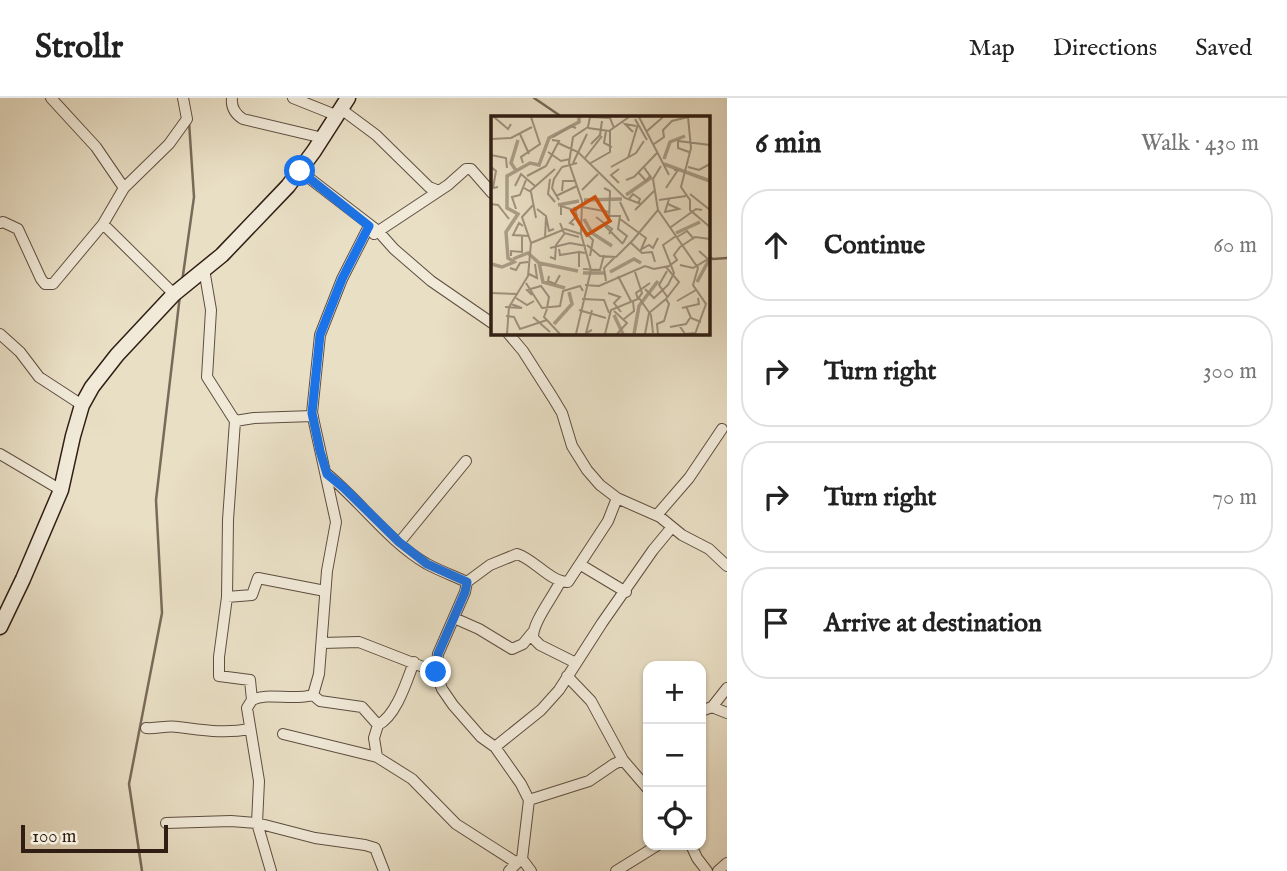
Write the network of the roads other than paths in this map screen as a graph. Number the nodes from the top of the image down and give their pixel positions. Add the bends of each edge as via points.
1 (51, 98) edge
2 (183, 98) edge
3 (232, 98) edge
4 (293, 98) edge
5 (342, 107) edge
6 (323, 138) junction
7 (300, 171) junction
8 (124, 188) junction
9 (434, 189) junction
10 (491, 192) edge
11 (0, 223) edge
12 (103, 223) junction
13 (374, 229) junction
14 (204, 269) junction
15 (174, 294) junction
16 (491, 322) edge
17 (0, 334) edge
18 (509, 334) edge
19 (82, 405) junction
20 (313, 416) junction
21 (235, 421) junction
22 (722, 429) dead end
23 (0, 454) edge
24 (466, 461) dead end
25 (327, 474) junction
26 (61, 490) junction
27 (617, 498) junction
28 (657, 515) junction
29 (672, 527) junction
30 (399, 542) junction
31 (581, 565) junction
32 (727, 566) edge
33 (467, 582) junction
34 (560, 582) junction
35 (325, 591) junction
36 (626, 592) junction
37 (227, 597) junction
38 (454, 618) junction
39 (0, 627) edge
40 (532, 634) junction
41 (322, 643) junction
42 (414, 662) junction
43 (576, 663) junction
44 (436, 672) junction
45 (567, 676) junction
46 (727, 688) edge
47 (313, 695) junction
48 (252, 700) junction
49 (712, 707) junction
50 (706, 709) edge
51 (727, 713) edge
52 (378, 724) junction
53 (145, 728) dead end
54 (250, 729) junction
55 (282, 734) dead end
56 (495, 747) junction
57 (377, 757) junction
58 (623, 761) junction
59 (646, 787) edge
60 (529, 800) junction
61 (166, 824) dead end
62 (257, 824) junction
63 (650, 850) edge
64 (693, 850) edge
65 (727, 863) edge
66 (516, 864) edge
67 (271, 871) edge
68 (384, 871) edge
69 (531, 871) edge
70 (615, 871) edge
71 (707, 871) edge
72 (718, 871) edge

1 - 8 street via 96,147
2 - 8 street via 187,119 169,144
3 - 6 street via 236,114 243,119
4 - 5 street
5 - 6 street
5 - 9 street
6 - 7 street
7 - 13 street
7 - 14 street
8 - 12 street
9 - 10 street via 471,169
9 - 13 street via 427,199
11 - 12 street via 18,229 45,284 52,284
12 - 15 street
13 - 16 street via 430,281
13 - 20 street via 342,279 320,335
14 - 15 street
14 - 21 street via 211,310 207,377
15 - 19 street via 117,355
17 - 19 street via 38,377
18 - 27 street via 562,414 572,446 587,470
19 - 26 street
20 - 21 street
20 - 25 street
21 - 37 street
22 - 28 street
23 - 26 street
24 - 30 street
25 - 30 street
25 - 35 street via 336,522
26 - 39 street
27 - 28 street
27 - 31 street
28 - 29 street
29 - 32 street
29 - 36 street
30 - 33 street via 427,564
31 - 34 street via 568,582
31 - 36 street
33 - 34 street via 490,565 517,554
33 - 38 street
34 - 40 street
35 - 37 street via 258,578 251,595
35 - 41 street
36 - 43 street
37 - 48 street via 219,676 250,680
38 - 40 street via 512,649
38 - 44 street via 438,654
40 - 43 street via 540,645
41 - 42 street via 359,642
41 - 47 street
42 - 44 street
42 - 52 street via 402,694 386,720
43 - 45 street
44 - 56 street via 453,705
45 - 56 street via 541,710
45 - 58 street via 591,701
46 - 49 street
47 - 48 street
47 - 52 street via 320,701 362,707
48 - 54 street via 247,708
49 - 50 street
49 - 51 street
52 - 57 street via 374,738
53 - 54 street
54 - 62 street via 259,781
55 - 57 street
56 - 60 street
57 - 66 street via 412,779 456,824
58 - 59 street
58 - 60 street via 589,781
60 - 66 street
61 - 62 street
62 - 67 street
62 - 68 street via 372,846
63 - 70 street
64 - 71 street
65 - 72 street
66 - 69 street

